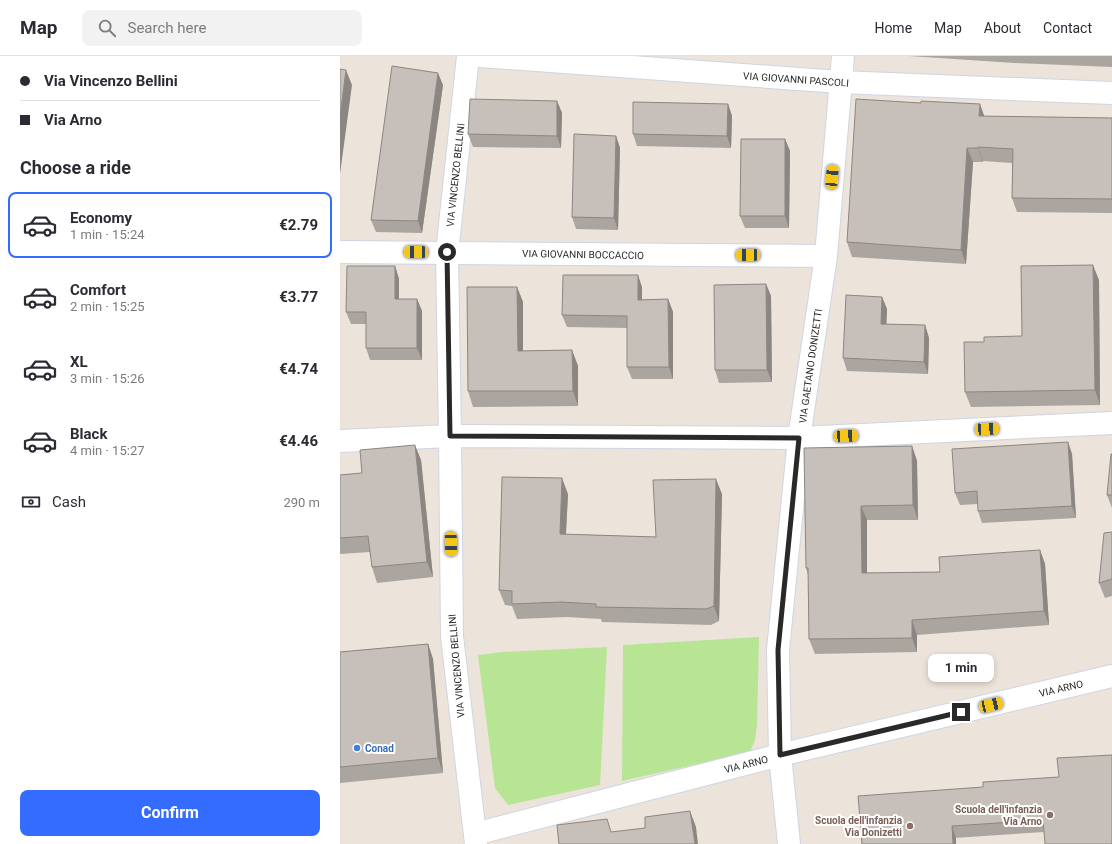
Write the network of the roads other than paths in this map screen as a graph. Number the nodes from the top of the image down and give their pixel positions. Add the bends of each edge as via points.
1 (468, 56) edge
2 (480, 56) edge
3 (843, 56) edge
4 (840, 82) junction
5 (1112, 93) edge
6 (340, 252) edge
7 (447, 252) junction
8 (826, 256) junction
9 (1112, 423) edge
10 (450, 436) junction
11 (799, 438) junction
12 (340, 441) edge
13 (1112, 676) edge
14 (780, 755) junction
15 (476, 839) edge
16 (788, 844) edge

1 - 7 street, VIA VINCENZO BELLINI
2 - 4 street, VIA GIOVANNI PASCOLI
3 - 4 street, VIA GAETANO DONIZETTI
4 - 5 street, VIA GIOVANNI PASCOLI
4 - 8 street, VIA GAETANO DONIZETTI
6 - 7 street, VIA GIOVANNI BOCCACCIO
7 - 8 street, VIA GIOVANNI BOCCACCIO
7 - 10 street, VIA VINCENZO BELLINI
8 - 11 street, VIA GAETANO DONIZETTI
9 - 11 street
10 - 11 street
10 - 12 street
10 - 15 street, VIA VINCENZO BELLINI via 452,636
11 - 14 street, VIA GAETANO DONIZETTI via 778,650
13 - 14 street, VIA ARNO
14 - 15 street, VIA ARNO
14 - 16 street, VIA GAETANO DONIZETTI

